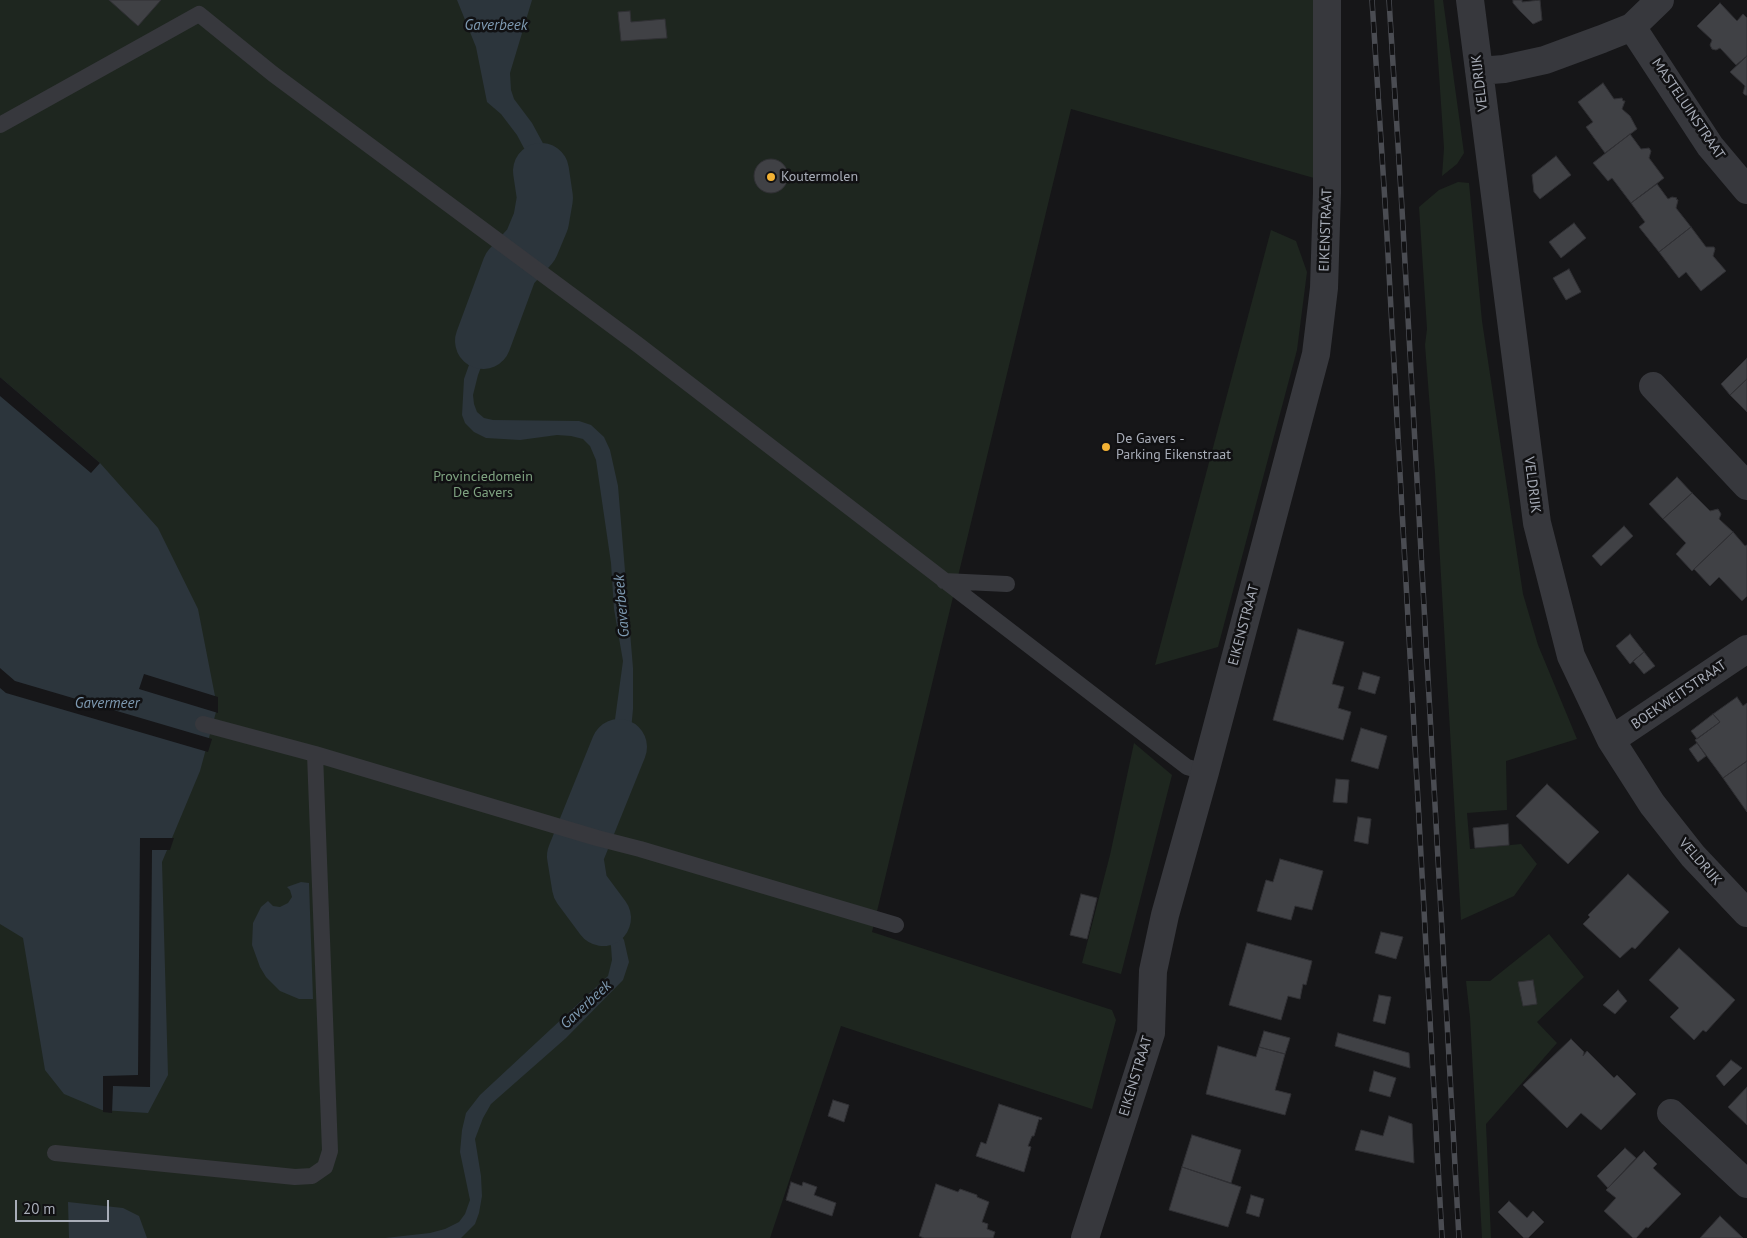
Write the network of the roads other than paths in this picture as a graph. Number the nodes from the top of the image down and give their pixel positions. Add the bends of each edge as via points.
1 (1327, 0) edge
2 (1470, 0) edge
3 (1660, 0) edge
4 (1632, 27) junction
5 (1479, 71) junction
6 (0, 125) edge
7 (1747, 190) edge
8 (1653, 386) dead end
9 (1747, 486) edge
10 (944, 581) junction
11 (1007, 584) dead end
12 (1747, 649) edge
13 (203, 724) dead end
14 (1611, 740) junction
15 (315, 754) junction
16 (1205, 772) junction
17 (1747, 913) edge
18 (896, 925) dead end
19 (1671, 1113) dead end
20 (55, 1153) dead end
21 (1747, 1184) edge
22 (1085, 1238) edge

1 - 16 street, EIKENSTRAAT via 1327,192 1324,288 1316,354
2 - 5 street, VELDRIJK
3 - 4 street
4 - 5 street via 1545,60
4 - 7 street, MASTELUINSTRAAT via 1710,146
5 - 14 street, VELDRIJK via 1537,523 1571,656
6 - 10 lane via 199,14 273,74 637,344
8 - 9 street
10 - 11 lane
10 - 16 lane via 1187,767
12 - 14 street, BOEKWEITSTRAAT
13 - 15 lane
14 - 17 street, VELDRIJK via 1663,819
15 - 18 lane
15 - 20 lane via 330,1151 325,1167 312,1176 295,1177
16 - 22 street, EIKENSTRAAT via 1165,915 1153,971 1150,1034
19 - 21 street

